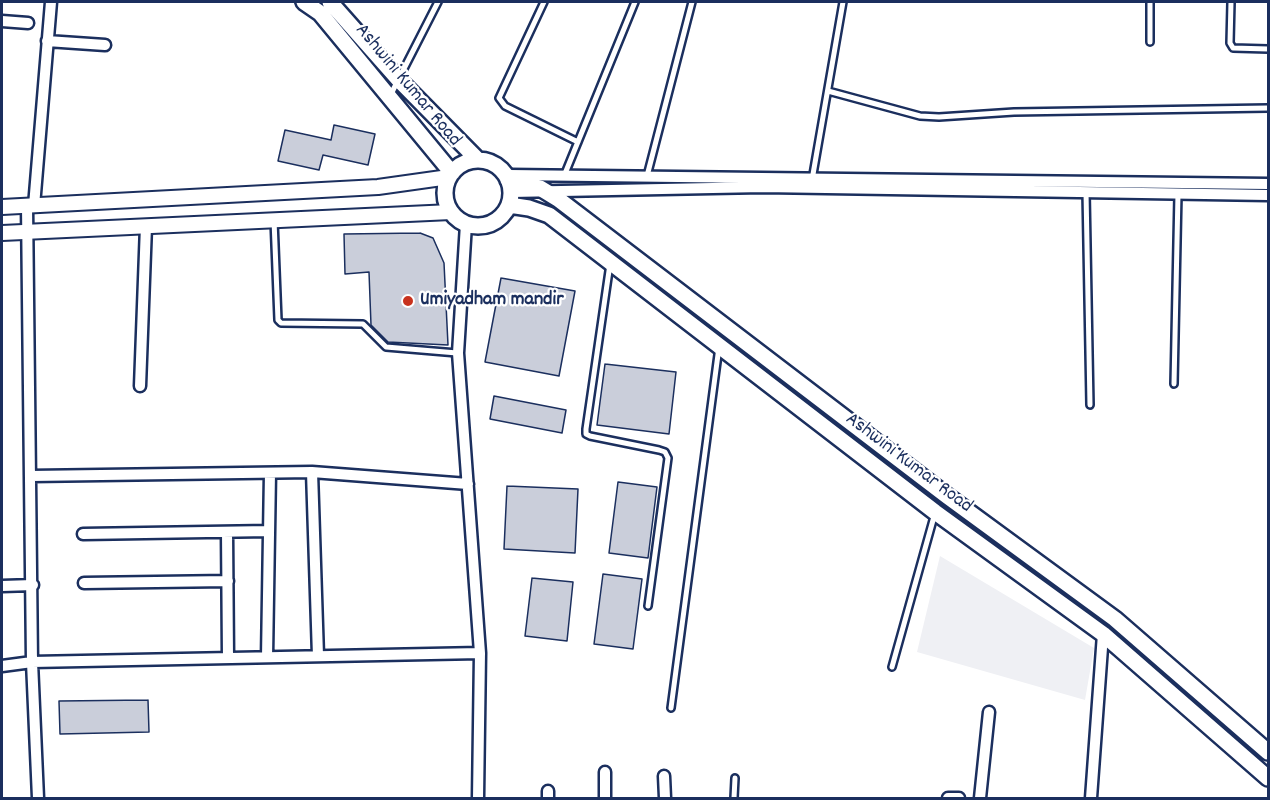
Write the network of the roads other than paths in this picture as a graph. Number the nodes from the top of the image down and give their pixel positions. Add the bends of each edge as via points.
1 (51, 2) edge
2 (304, 2) edge
3 (330, 2) edge
4 (438, 2) edge
5 (544, 2) edge
6 (635, 2) edge
7 (692, 2) edge
8 (843, 2) edge
9 (1150, 2) edge
10 (1231, 2) edge
11 (2, 21) edge
12 (28, 23) dead end
13 (47, 41) junction
14 (1150, 42) dead end
15 (105, 45) dead end
16 (1269, 49) edge
17 (399, 80) junction
18 (828, 91) junction
19 (389, 97) junction
20 (1269, 108) edge
21 (578, 142) junction
22 (478, 160) junction
23 (451, 175) junction
24 (564, 176) junction
25 (647, 176) junction
26 (811, 183) junction
27 (1269, 184) edge
28 (508, 188) junction
29 (543, 190) junction
30 (1086, 192) junction
31 (1179, 194) junction
32 (1269, 195) edge
33 (30, 206) junction
34 (2, 207) edge
35 (451, 212) junction
36 (273, 219) junction
37 (466, 224) junction
38 (146, 226) junction
39 (2, 233) edge
40 (27, 233) junction
41 (610, 262) junction
42 (719, 346) junction
43 (458, 353) junction
44 (1174, 384) dead end
45 (141, 386) dead end
46 (1090, 405) dead end
47 (312, 472) junction
48 (270, 473) junction
49 (31, 476) junction
50 (468, 484) junction
51 (935, 512) junction
52 (269, 531) junction
53 (227, 532) junction
54 (83, 534) dead end
55 (228, 580) junction
56 (84, 583) dead end
57 (33, 585) junction
58 (2, 586) edge
59 (648, 606) dead end
60 (1103, 634) junction
61 (480, 653) junction
62 (318, 656) junction
63 (267, 657) junction
64 (228, 658) junction
65 (32, 662) junction
66 (2, 666) edge
67 (892, 667) dead end
68 (671, 708) dead end
69 (989, 712) dead end
70 (1269, 752) edge
71 (605, 772) dead end
72 (664, 776) dead end
73 (735, 778) dead end
74 (1269, 778) edge
75 (38, 798) edge
76 (478, 798) edge
77 (605, 798) edge
78 (665, 798) edge
79 (734, 798) edge
80 (948, 798) edge
81 (958, 798) edge
82 (980, 798) edge
83 (1090, 798) edge

1 - 13 street
2 - 19 main road, Ashwini Kumar Road via 320,13
3 - 17 main road, Ashwini Kumar Road
4 - 17 lane
5 - 21 lane via 499,98 505,106
6 - 21 lane
7 - 25 lane
8 - 18 lane
9 - 14 lane
10 - 16 lane via 1233,48
11 - 12 street
13 - 15 street
13 - 33 street
17 - 19 lane
17 - 22 main road, Ashwini Kumar Road
18 - 20 lane via 920,116 939,117
18 - 26 lane
19 - 23 main road, Ashwini Kumar Road
21 - 24 lane
22 - 23 main road via 461,165
22 - 28 main road via 496,166
23 - 33 street via 378,187
23 - 35 main road via 445,195
24 - 25 street
24 - 28 street
25 - 26 street
26 - 27 street
26 - 29 street
26 - 30 street
28 - 29 main road, Ashwini Kumar Road
28 - 37 main road via 496,221
28 - 41 main road, Ashwini Kumar Road via 529,208 549,215
29 - 70 main road, Ashwini Kumar Road via 1115,619
30 - 31 street
30 - 46 lane
31 - 32 street
31 - 44 lane
33 - 34 street
33 - 40 street
35 - 36 street
35 - 37 main road
36 - 38 street
36 - 43 lane via 281,323 363,324 386,347
37 - 43 street
38 - 40 street
38 - 45 street
39 - 40 street
40 - 49 street
41 - 42 main road, Ashwini Kumar Road
41 - 59 lane via 586,434 659,450 668,458
42 - 51 main road, Ashwini Kumar Road
42 - 68 lane
43 - 50 street
47 - 48 street
47 - 50 street
47 - 62 street
48 - 49 street
48 - 52 street
49 - 57 street
50 - 61 street
51 - 60 main road, Ashwini Kumar Road
51 - 67 lane
52 - 53 street
52 - 63 street
53 - 54 street
53 - 55 street
55 - 56 street
55 - 64 street
57 - 58 street
57 - 65 street
60 - 74 main road, Ashwini Kumar Road
60 - 83 street
61 - 62 street
61 - 76 street
62 - 63 street
63 - 64 street
64 - 65 street
65 - 66 street
65 - 75 street
69 - 82 street
71 - 77 street
72 - 78 street
73 - 79 lane
80 - 81 street

